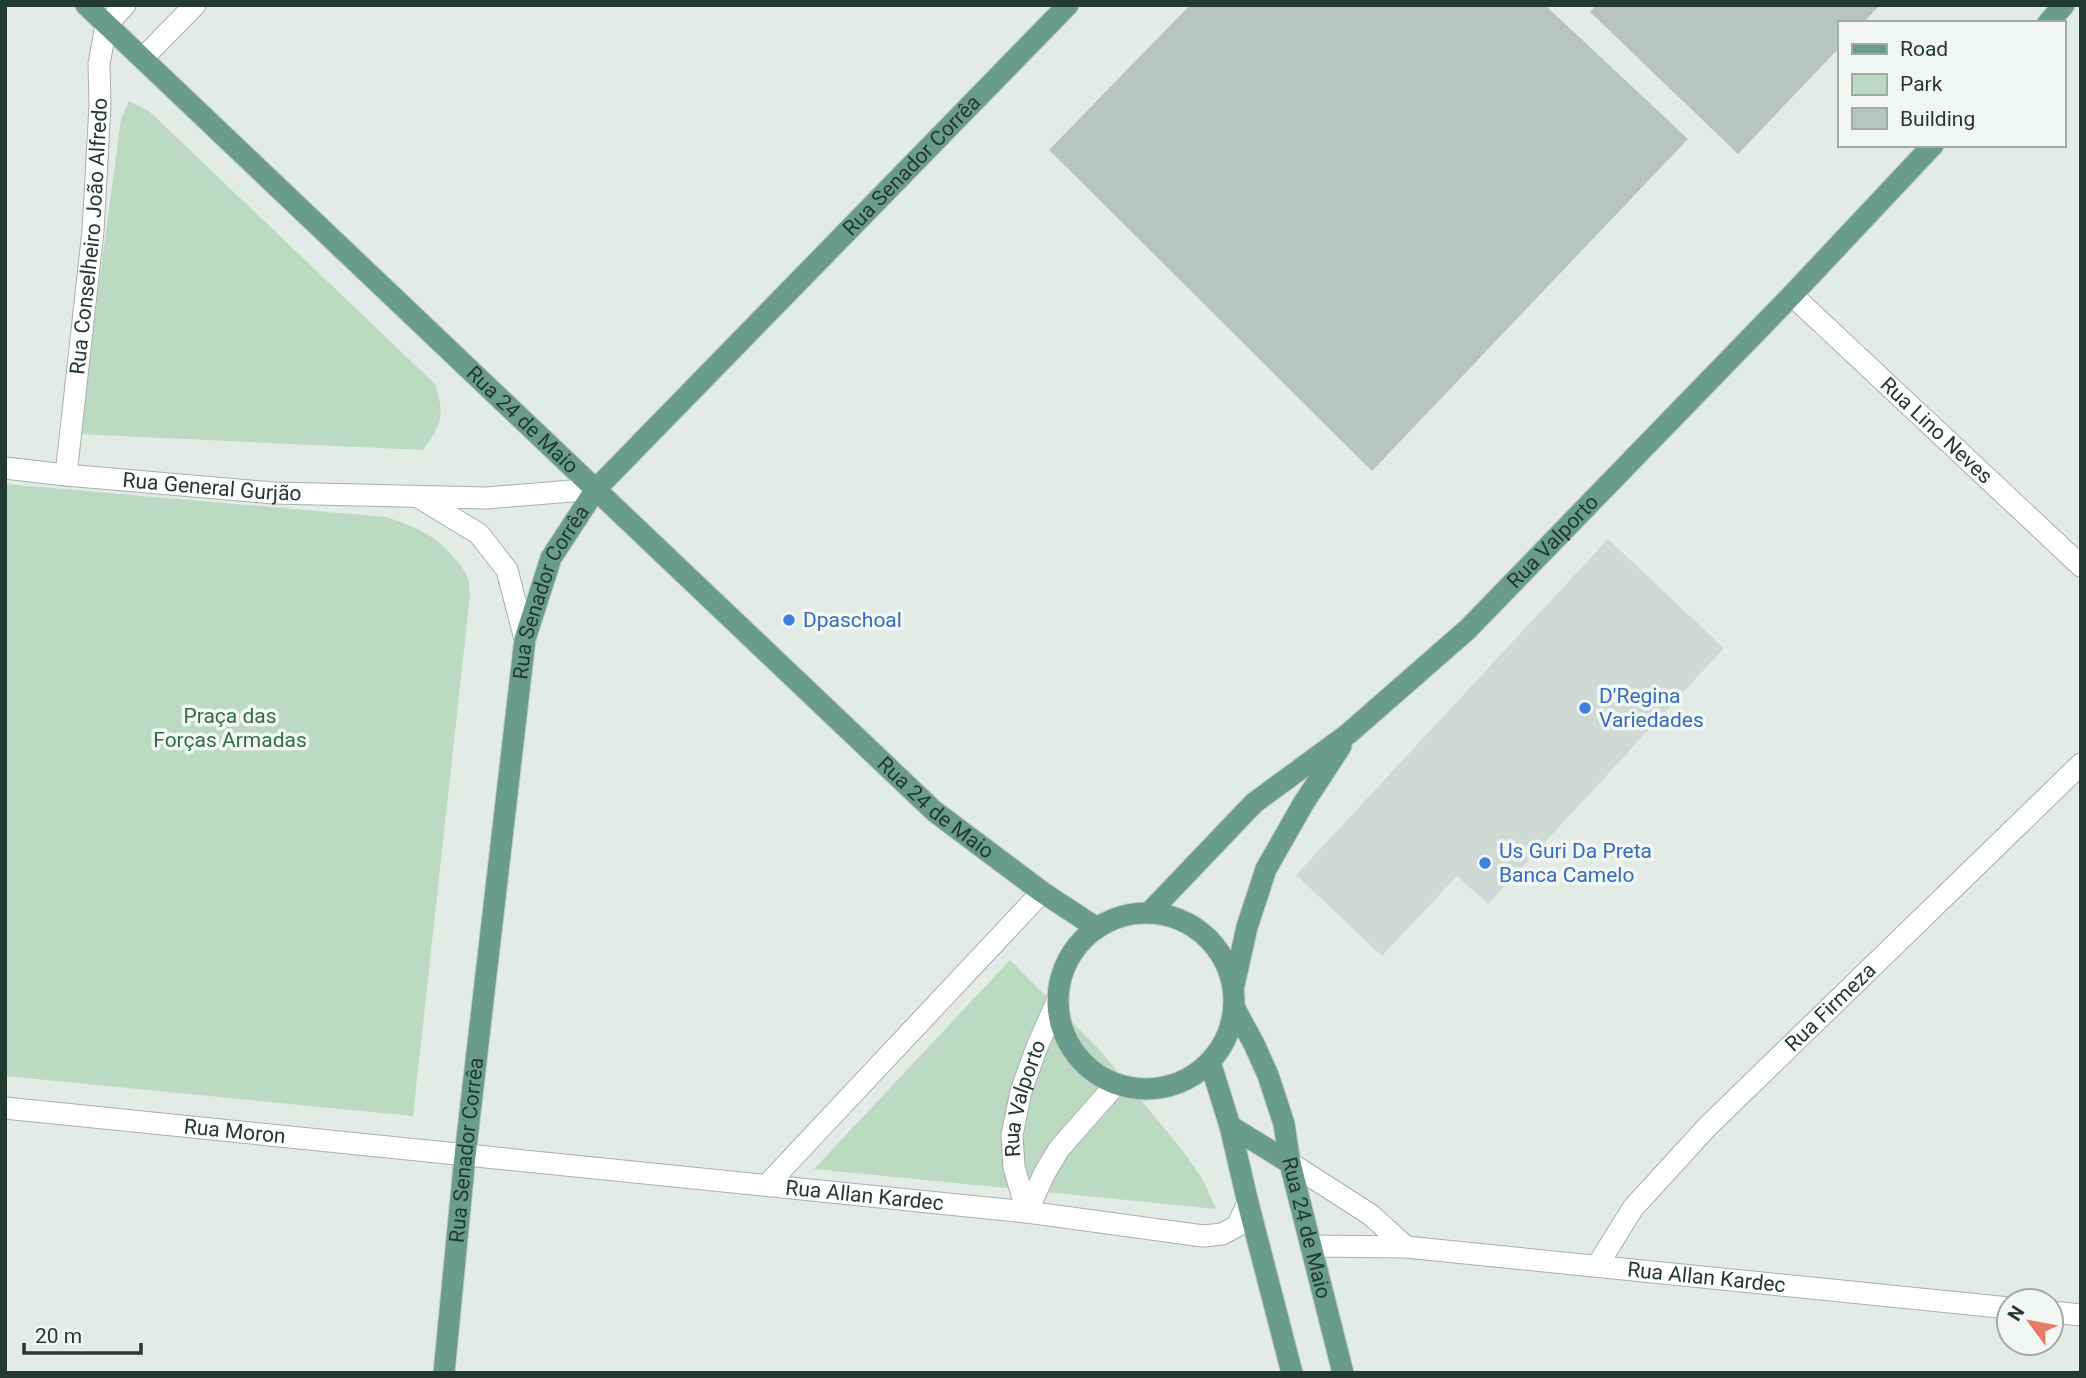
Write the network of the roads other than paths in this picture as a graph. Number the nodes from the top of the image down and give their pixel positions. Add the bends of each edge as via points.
1 (86, 5) edge
2 (125, 5) edge
3 (195, 5) edge
4 (1068, 5) edge
5 (2064, 5) edge
6 (2050, 21) edge
7 (106, 25) junction
8 (143, 58) junction
9 (1931, 147) edge
10 (1792, 295) junction
11 (5, 468) edge
12 (66, 475) junction
13 (596, 489) junction
14 (418, 496) junction
15 (2081, 566) edge
16 (525, 639) junction
17 (1348, 734) junction
18 (2081, 764) edge
19 (1042, 892) junction
20 (1149, 913) junction
21 (1097, 928) junction
22 (1233, 997) junction
23 (1058, 999) junction
24 (1210, 1062) junction
25 (1116, 1084) junction
26 (5, 1108) edge
27 (1230, 1126) junction
28 (465, 1156) junction
29 (1290, 1163) junction
30 (767, 1185) junction
31 (1248, 1203) junction
32 (1027, 1212) junction
33 (1311, 1246) junction
34 (1406, 1247) junction
35 (1597, 1266) junction
36 (1995, 1307) edge
37 (444, 1373) edge
38 (1292, 1373) edge
39 (1343, 1373) edge

1 - 7 main road, Rua 24 de Maio
2 - 7 street
3 - 8 street
4 - 13 main road, Rua Senador Corrêa
5 - 6 main road
7 - 8 main road, Rua 24 de Maio
7 - 12 street, Rua Conselheiro João Alfredo via 99,64 93,231
8 - 13 main road, Rua 24 de Maio
9 - 10 main road, Rua Valporto
10 - 15 street, Rua Lino Neves
10 - 17 main road, Rua Valporto via 1468,629
11 - 12 street, Rua General Gurjão
12 - 14 street, Rua General Gurjão via 274,493
13 - 14 street, Rua General Gurjão via 486,498
13 - 16 main road, Rua Senador Corrêa via 551,558
13 - 19 main road, Rua 24 de Maio via 934,811
14 - 16 street via 479,534 507,570
16 - 28 main road, Rua Senador Corrêa
17 - 20 main road, Rua Valporto via 1254,803
17 - 22 main road, Rua 24 de Maio via 1266,869 1247,928
18 - 35 street, Rua Firmeza via 1707,1127 1633,1208
19 - 21 main road, Rua 24 de Maio
19 - 30 street
20 - 21 main road, Rua 24 de Maio via 1122,916
20 - 22 main road, Rua 24 de Maio via 1176,918 1200,931 1216,947 1227,966
21 - 23 main road, Rua 24 de Maio via 1077,947 1064,972
22 - 24 main road, Rua 24 de Maio via 1230,1027
22 - 29 main road, Rua 24 de Maio via 1268,1074
23 - 25 main road, Rua 24 de Maio via 1062,1026 1073,1050 1092,1071
23 - 32 street, Rua Valporto via 1025,1080 1012,1135 1014,1167
24 - 25 main road, Rua 24 de Maio via 1170,1086 1143,1089
24 - 27 main road
25 - 32 street, Rua Valporto via 1059,1149
26 - 28 street, Rua Moron
27 - 29 main road
27 - 31 main road
28 - 30 street, Rua Allan Kardec
28 - 37 main road, Rua Senador Corrêa
29 - 33 main road, Rua 24 de Maio
29 - 34 street via 1371,1215
30 - 32 street, Rua Allan Kardec
31 - 32 street, Rua Allan Kardec via 1237,1226 1203,1237
31 - 38 main road
33 - 34 street, Rua Allan Kardec
33 - 39 main road, Rua 24 de Maio
34 - 35 street, Rua Allan Kardec
35 - 36 street, Rua Allan Kardec

